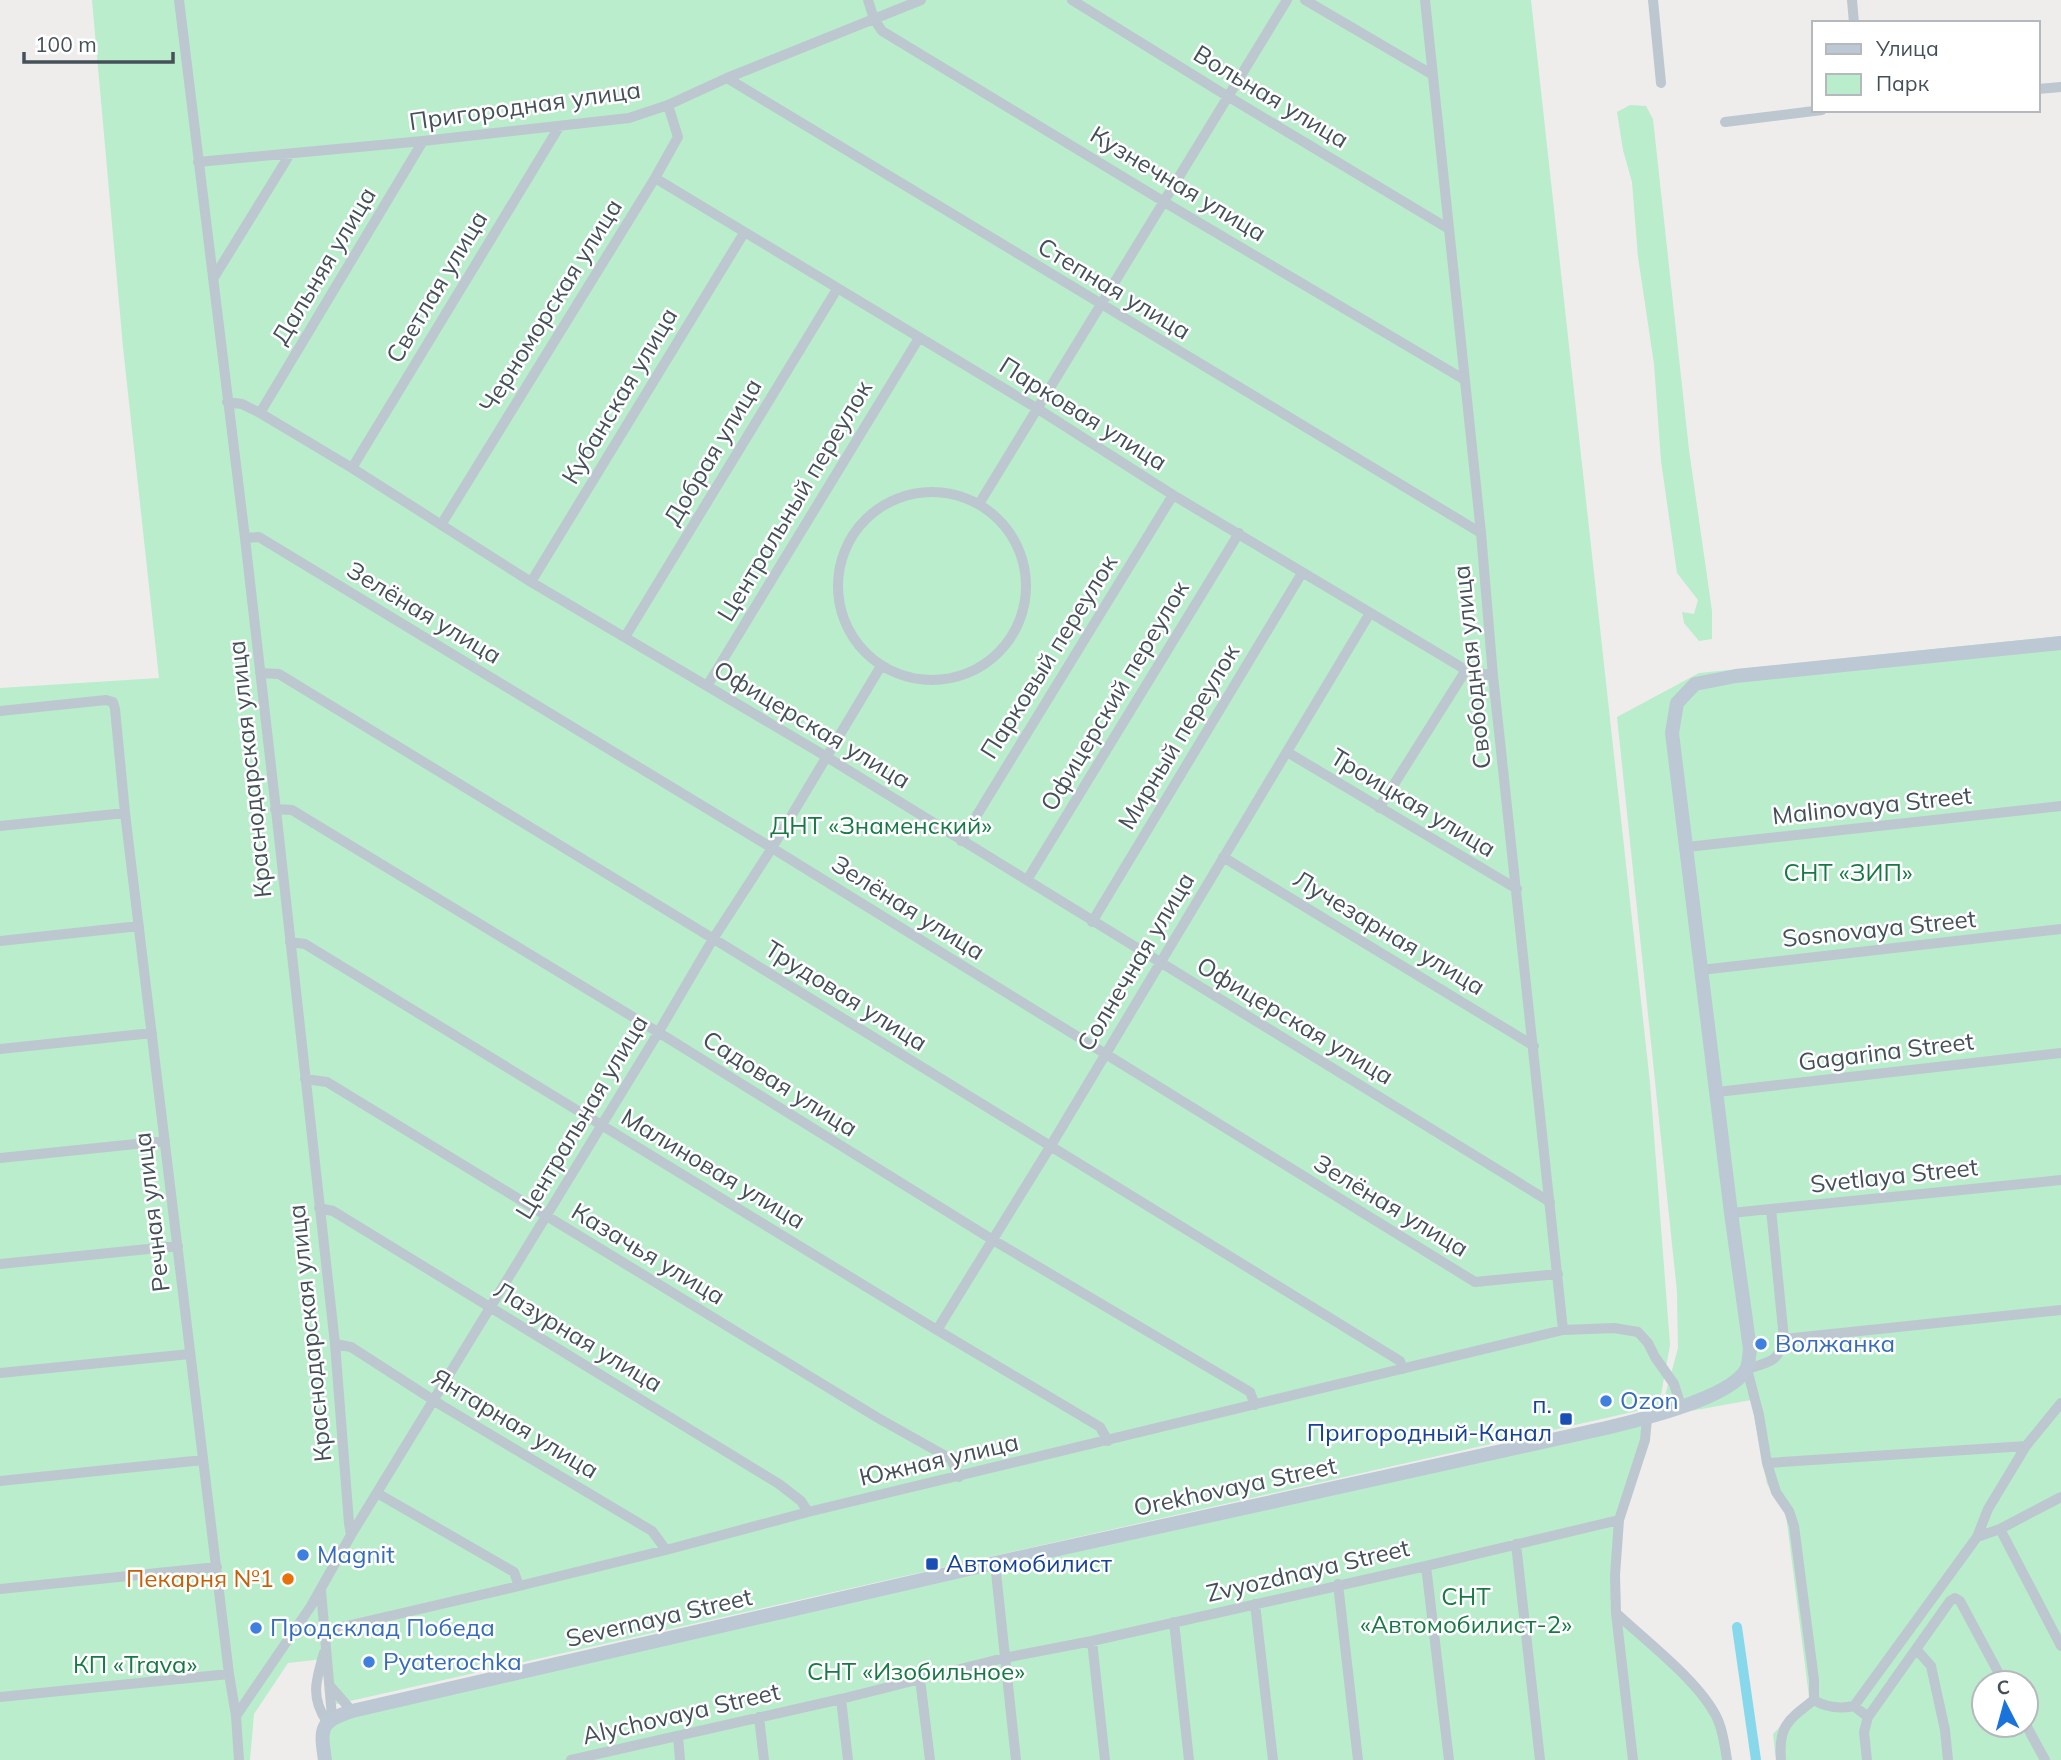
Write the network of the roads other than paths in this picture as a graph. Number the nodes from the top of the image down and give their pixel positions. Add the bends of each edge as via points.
1 (179, 0) edge
2 (867, 0) edge
3 (921, 0) edge
4 (1072, 0) edge
5 (1287, 0) edge
6 (1305, 0) edge
7 (1425, 0) edge
8 (1653, 0) edge
9 (1852, 0) edge
10 (874, 19) junction
11 (1854, 21) edge
12 (1433, 75) junction
13 (727, 78) junction
14 (1661, 83) dead end
15 (2061, 87) edge
16 (2040, 89) edge
17 (1228, 97) junction
18 (668, 105) junction
19 (1812, 111) edge
20 (1725, 122) dead end
21 (559, 127) junction
22 (423, 141) junction
23 (290, 154) junction
24 (198, 162) junction
25 (655, 178) junction
26 (1164, 201) junction
27 (1449, 229) junction
28 (744, 233) junction
29 (213, 279) junction
30 (837, 289) junction
31 (1102, 305) junction
32 (919, 338) junction
33 (1465, 380) junction
34 (227, 402) junction
35 (1038, 409) junction
36 (260, 413) junction
37 (352, 468) junction
38 (1173, 495) junction
39 (979, 504) junction
40 (441, 525) junction
41 (1238, 533) junction
42 (1481, 533) junction
43 (245, 538) junction
44 (1303, 573) junction
45 (531, 582) junction
46 (1370, 614) junction
47 (625, 637) junction
48 (2061, 643) edge
49 (881, 666) junction
50 (1466, 670) junction
51 (260, 673) junction
52 (1493, 676) junction
53 (707, 686) junction
54 (0, 711) edge
55 (1287, 752) junction
56 (825, 757) junction
57 (2061, 806) edge
58 (1379, 808) junction
59 (275, 809) junction
60 (125, 814) junction
61 (0, 826) edge
62 (961, 841) junction
63 (1687, 847) junction
64 (772, 849) junction
65 (1223, 857) junction
66 (1027, 880) junction
67 (1517, 889) junction
68 (1093, 922) junction
69 (138, 926) junction
70 (2061, 929) edge
71 (713, 939) junction
72 (0, 941) edge
73 (290, 942) junction
74 (1160, 962) junction
75 (1701, 970) junction
76 (152, 1033) junction
77 (658, 1033) junction
78 (1534, 1045) junction
79 (0, 1049) edge
80 (2061, 1052) edge
81 (1105, 1055) junction
82 (305, 1079) junction
83 (1717, 1092) junction
84 (601, 1125) junction
85 (165, 1142) junction
86 (1050, 1147) junction
87 (0, 1158) edge
88 (2061, 1180) edge
89 (1550, 1202) junction
90 (319, 1208) junction
91 (1771, 1209) junction
92 (1731, 1213) junction
93 (546, 1216) junction
94 (993, 1240) junction
95 (178, 1246) junction
96 (0, 1264) edge
97 (1558, 1274) junction
98 (491, 1308) junction
99 (2061, 1310) edge
100 (937, 1330) junction
101 (1563, 1330) junction
102 (1784, 1339) junction
103 (335, 1344) junction
104 (190, 1354) junction
105 (1403, 1369) junction
106 (1747, 1369) junction
107 (0, 1373) edge
108 (435, 1400) junction
109 (2061, 1403) edge
110 (1255, 1405) junction
111 (1681, 1406) junction
112 (1647, 1418) junction
113 (1108, 1441) junction
114 (2026, 1446) junction
115 (203, 1461) junction
116 (1767, 1463) junction
117 (959, 1476) junction
118 (0, 1481) edge
119 (377, 1493) junction
120 (2061, 1497) edge
121 (808, 1512) junction
122 (1619, 1520) junction
123 (2000, 1529) junction
124 (351, 1535) junction
125 (1977, 1537) junction
126 (1516, 1544) junction
127 (666, 1550) junction
128 (995, 1563) junction
129 (1426, 1566) junction
130 (217, 1567) junction
131 (1338, 1584) junction
132 (519, 1586) junction
133 (0, 1589) edge
134 (321, 1590) junction
135 (1255, 1604) junction
136 (1616, 1613) junction
137 (1174, 1622) junction
138 (325, 1631) junction
139 (1092, 1641) junction
140 (2061, 1646) edge
141 (326, 1647) junction
142 (1917, 1650) junction
143 (1004, 1658) junction
144 (1996, 1669) edge
145 (229, 1674) junction
146 (920, 1679) junction
147 (329, 1685) junction
148 (0, 1697) edge
149 (841, 1699) junction
150 (1814, 1700) junction
151 (1854, 1706) junction
152 (352, 1711) junction
153 (236, 1716) junction
154 (759, 1717) junction
155 (1868, 1717) junction
156 (330, 1719) junction
157 (678, 1736) junction
158 (2034, 1739) edge
159 (595, 1757) edge
160 (239, 1760) edge
161 (325, 1760) edge
162 (571, 1760) edge
163 (680, 1760) edge
164 (764, 1760) edge
165 (848, 1760) edge
166 (930, 1760) edge
167 (1016, 1760) edge
168 (1105, 1760) edge
169 (1189, 1760) edge
170 (1273, 1760) edge
171 (1358, 1760) edge
172 (1449, 1760) edge
173 (1540, 1760) edge
174 (1633, 1760) edge
175 (1727, 1760) edge
176 (1781, 1760) edge
177 (1867, 1760) edge
178 (1948, 1760) edge
179 (2045, 1760) edge

1 - 24 street, Краснодарская улица
2 - 10 street
3 - 10 street, Пригородная улица
4 - 17 street, Вольная улица
5 - 17 street
6 - 12 street
7 - 12 street, Свободная улица
8 - 14 street
9 - 11 street
10 - 13 street, Пригородная улица
10 - 26 street, Кузнечная улица via 882,31
12 - 27 street, Свободная улица
13 - 18 street, Пригородная улица
13 - 31 street, Степная улица
15 - 16 street
17 - 26 street
17 - 27 street, Вольная улица
18 - 21 street, Пригородная улица via 629,118
18 - 25 street, Черноморская улица via 678,136
19 - 20 street
21 - 22 street, Пригородная улица
21 - 37 street, Светлая улица
22 - 23 street, Пригородная улица
22 - 36 street, Дальняя улица
23 - 24 street, Пригородная улица
23 - 29 street
24 - 29 street, Краснодарская улица
25 - 28 street, Парковая улица
25 - 40 street, Черноморская улица
26 - 31 street
26 - 33 street, Кузнечная улица
27 - 33 street, Свободная улица
28 - 30 street, Парковая улица
28 - 45 street, Кубанская улица
29 - 34 street, Краснодарская улица
30 - 32 street, Парковая улица
30 - 47 street, Добрая улица
31 - 35 street
31 - 42 street, Степная улица
32 - 35 street, Парковая улица
32 - 53 street, Центральный переулок
33 - 42 street, Свободная улица
34 - 36 street, Офицерская улица
34 - 43 street, Краснодарская улица
35 - 38 street, Парковая улица
35 - 39 street
36 - 37 street, Офицерская улица
37 - 40 street, Офицерская улица
38 - 41 street, Парковая улица
38 - 62 street, Парковый переулок
39 - 49 street via 940,492 910,494 882,505 859,525 841,561 837,581 840,611 853,638
39 - 49 street via 1007,527 1020,552 1026,589 1013,634 996,656 972,671 945,679 917,679
40 - 45 street, Офицерская улица
41 - 44 street, Парковая улица
41 - 66 street, Офицерский переулок
42 - 52 street, Свободная улица
43 - 51 street, Краснодарская улица
43 - 64 street, Зелёная улица via 259,537
44 - 46 street, Парковая улица
44 - 68 street, Мирный переулок
45 - 47 street, Офицерская улица
46 - 50 street, Парковая улица
46 - 55 street, Солнечная улица
47 - 53 street, Офицерская улица
48 - 63 street via 1695,684 1677,703 1672,733
49 - 56 street, Центральная улица
50 - 52 street, Парковая улица
50 - 58 street
51 - 59 street, Краснодарская улица
51 - 71 street, Трудовая улица via 279,674
52 - 67 street, Свободная улица
53 - 56 street, Офицерская улица
54 - 60 street, Речная улица via 113,702
55 - 58 street, Троицкая улица
55 - 65 street, Солнечная улица
56 - 62 street, Офицерская улица
56 - 64 street, Центральная улица
57 - 63 street, Malinovaya Street
58 - 67 street, Троицкая улица
59 - 73 street, Краснодарская улица
59 - 77 street, Садовая улица via 292,810
60 - 61 street
60 - 69 street, Речная улица
62 - 66 street, Офицерская улица
63 - 75 street
64 - 71 street, Центральная улица
64 - 81 street, Зелёная улица
65 - 74 street, Солнечная улица
65 - 78 street, Лучезарная улица
66 - 68 street, Офицерская улица
67 - 78 street, Свободная улица
68 - 74 street, Офицерская улица
69 - 72 street
69 - 76 street, Речная улица
70 - 75 street, Sosnovaya Street
71 - 77 street, Центральная улица
71 - 86 street, Трудовая улица
73 - 82 street, Краснодарская улица
73 - 84 street, Малиновая улица via 305,944
74 - 81 street, Солнечная улица
74 - 89 street, Офицерская улица
75 - 83 street
76 - 79 street
76 - 85 street, Речная улица
77 - 84 street, Центральная улица
77 - 94 street, Садовая улица
78 - 89 street, Свободная улица
80 - 83 street, Gagarina Street
81 - 86 street, Солнечная улица
81 - 97 street, Зелёная улица via 1475,1282
82 - 90 street, Краснодарская улица
82 - 93 street, Казачья улица via 327,1082
83 - 92 street
84 - 93 street, Центральная улица
84 - 100 street, Малиновая улица
85 - 87 street
85 - 95 street, Речная улица
86 - 94 street, Солнечная улица
86 - 105 street, Трудовая улица via 1400,1361
88 - 91 street, Svetlaya Street
89 - 97 street, Свободная улица
90 - 98 street, Лазурная улица via 333,1211
90 - 103 street, Краснодарская улица
91 - 92 street, Svetlaya Street
91 - 102 street
92 - 106 street via 1750,1349
93 - 98 street, Центральная улица
93 - 117 street, Казачья улица via 951,1459
94 - 100 street, Солнечная улица
94 - 110 street, Садовая улица via 1250,1392
95 - 96 street
95 - 104 street, Речная улица
97 - 101 street, Свободная улица
98 - 108 street, Центральная улица
98 - 121 street, Лазурная улица via 779,1484
99 - 102 street
100 - 113 street, Малиновая улица via 1100,1427
101 - 105 street, Южная улица
101 - 111 street, Южная улица via 1638,1332 1674,1384
102 - 106 street via 1774,1360
103 - 108 street, Янтарная улица via 351,1347
103 - 124 street, Краснодарская улица
104 - 107 street
104 - 115 street, Речная улица
105 - 110 street, Южная улица
106 - 111 street, Orekhovaya Street via 1731,1385
106 - 116 street
108 - 119 street, Центральная улица
108 - 127 street, Янтарная улица via 652,1531
109 - 114 street
110 - 113 street, Южная улица
111 - 112 street, Orekhovaya Street
112 - 122 street via 1645,1440
112 - 128 street, Orekhovaya Street
113 - 117 street, Южная улица
114 - 116 street
114 - 125 street via 1988,1509
115 - 118 street
115 - 130 street, Речная улица
116 - 150 street via 1794,1526
117 - 121 street, Южная улица
119 - 124 street, Центральная улица
119 - 132 street via 514,1572
120 - 123 street
121 - 127 street, Южная улица
122 - 126 street, Zvyozdnaya Street
122 - 136 street
123 - 125 street
123 - 140 street
124 - 134 street, Центральная улица
125 - 151 street
126 - 129 street, Zvyozdnaya Street
126 - 173 street
127 - 132 street, Южная улица
128 - 143 street
128 - 152 street, Severnaya Street
129 - 131 street, Zvyozdnaya Street
129 - 172 street
130 - 133 street
130 - 145 street, Речная улица
131 - 135 street, Zvyozdnaya Street
131 - 171 street
132 - 138 street, Южная улица
134 - 138 street
134 - 153 street, Центральная улица
135 - 137 street, Zvyozdnaya Street
135 - 170 street
136 - 174 street
136 - 175 street via 1708,1701 1719,1720
137 - 139 street, Zvyozdnaya Street
137 - 169 street
138 - 141 street
139 - 143 street, Zvyozdnaya Street
139 - 168 street
141 - 147 street
141 - 156 street via 315,1689 316,1701
142 - 144 street via 1955,1598
142 - 155 street
142 - 178 street via 1931,1666
143 - 146 street, Alychovaya Street
143 - 167 street
145 - 148 street
145 - 153 street, Речная улица
146 - 149 street, Alychovaya Street
146 - 166 street
147 - 152 street
147 - 156 street
149 - 154 street, Alychovaya Street
149 - 165 street
150 - 151 street via 1843,1709
150 - 176 street via 1782,1731
151 - 155 street
152 - 156 street, Severnaya Street
153 - 160 street, Речная улица
154 - 157 street, Alychovaya Street
154 - 164 street
155 - 177 street via 1864,1732
156 - 161 street via 322,1743
157 - 159 street, Alychovaya Street
157 - 163 street
158 - 179 street
159 - 162 street, Alychovaya Street

